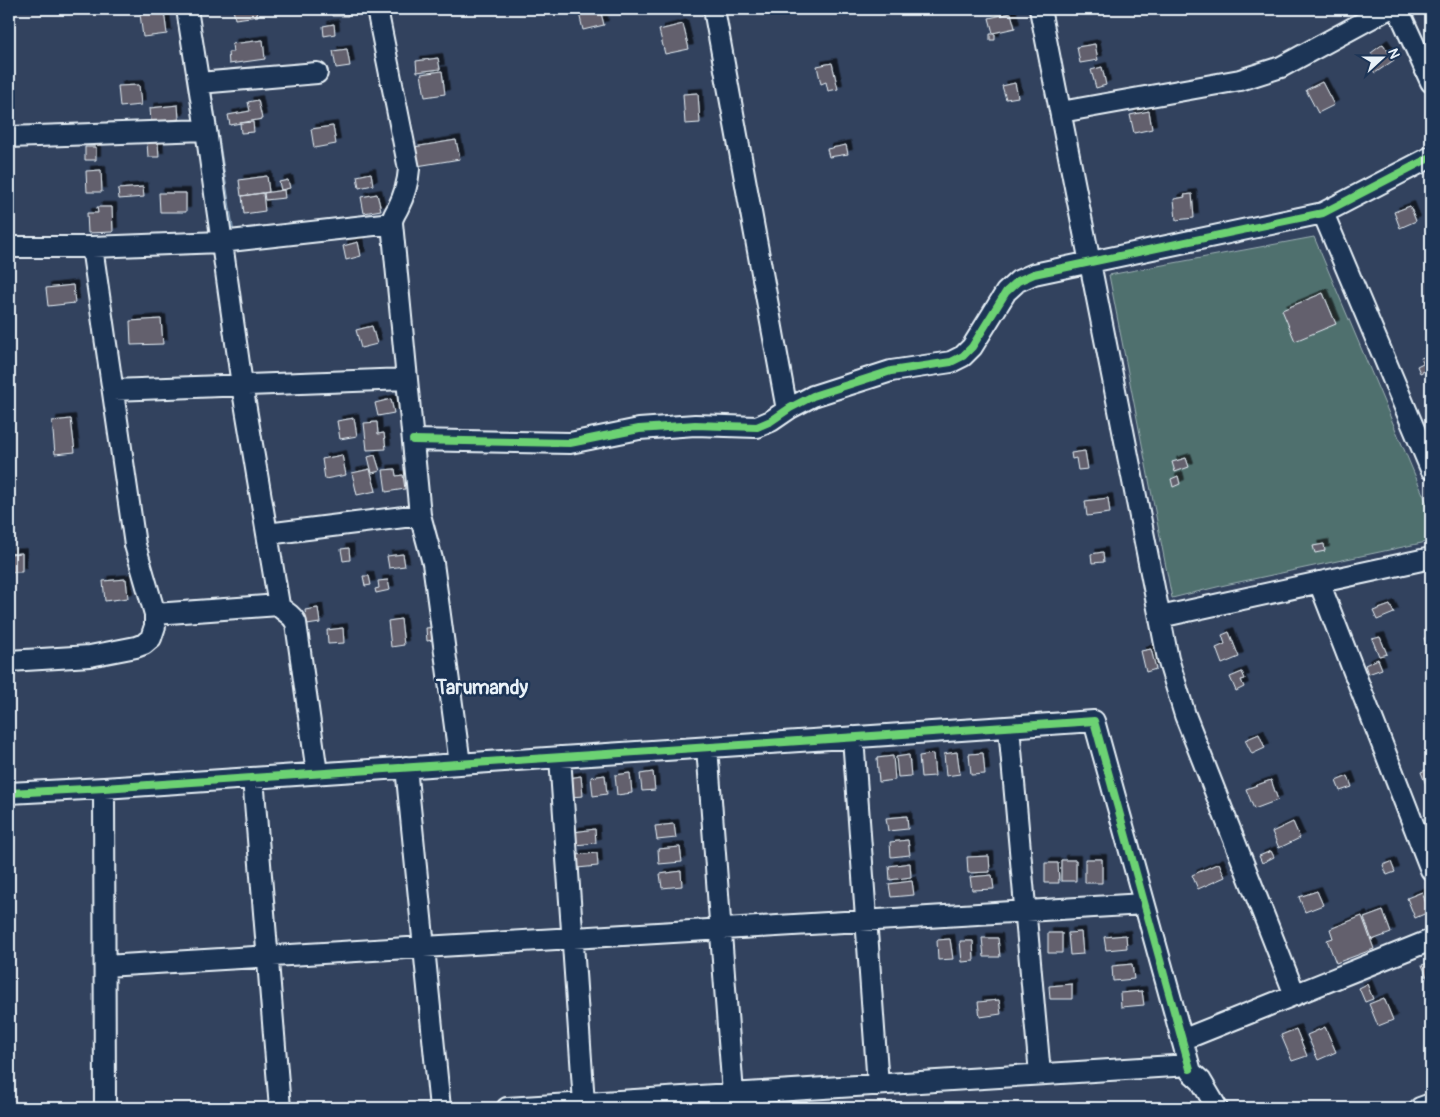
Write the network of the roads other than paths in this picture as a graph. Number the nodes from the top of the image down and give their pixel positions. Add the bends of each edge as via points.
1 (186, 9) edge
2 (377, 9) edge
3 (714, 9) edge
4 (1040, 9) edge
5 (1388, 9) edge
6 (1398, 9) edge
7 (317, 73) dead end
8 (1431, 82) edge
9 (199, 83) junction
10 (1061, 112) junction
11 (206, 130) junction
12 (9, 137) edge
13 (1431, 157) edge
14 (1323, 213) junction
15 (392, 223) junction
16 (221, 242) junction
17 (9, 247) edge
18 (92, 247) junction
19 (1090, 262) junction
20 (406, 379) junction
21 (242, 385) junction
22 (113, 390) junction
23 (787, 410) junction
24 (413, 440) junction
25 (1431, 469) edge
26 (420, 515) junction
27 (267, 534) junction
28 (1431, 558) edge
29 (1319, 582) junction
30 (279, 606) junction
31 (155, 614) junction
32 (1160, 617) junction
33 (9, 661) edge
34 (1009, 727) junction
35 (853, 737) junction
36 (708, 747) junction
37 (560, 757) junction
38 (460, 764) junction
39 (406, 767) junction
40 (317, 774) junction
41 (253, 778) junction
42 (104, 788) junction
43 (9, 793) edge
44 (1431, 870) edge
45 (1144, 904) junction
46 (1025, 911) junction
47 (866, 920) junction
48 (721, 929) junction
49 (573, 938) junction
50 (1431, 940) edge
51 (424, 947) junction
52 (268, 956) junction
53 (104, 966) junction
54 (1295, 994) junction
55 (1182, 1040) junction
56 (1190, 1067) junction
57 (1040, 1074) junction
58 (878, 1085) junction
59 (733, 1094) junction
60 (584, 1103) junction
61 (1431, 1104) edge
62 (105, 1108) edge
63 (280, 1108) edge
64 (440, 1108) edge
65 (507, 1108) edge
66 (1217, 1108) edge
67 (1420, 1108) edge

1 - 9 street
2 - 15 street via 409,169 406,187
3 - 23 street
4 - 10 street
5 - 10 street via 1281,67 1240,80
6 - 8 street
7 - 9 street
9 - 11 street
10 - 19 street
11 - 12 street
11 - 16 street
13 - 14 street
14 - 19 street
14 - 25 street
15 - 16 street
15 - 20 street
16 - 18 street
16 - 21 street
17 - 18 street
18 - 22 street
19 - 23 street via 1034,274 1018,282 1006,292 972,348 951,362 890,370 813,396
19 - 32 street
20 - 21 street
20 - 24 street
21 - 22 street
21 - 27 street
22 - 31 street via 135,545
23 - 24 street via 757,427 695,425 639,429 570,443
24 - 26 street
26 - 27 street
26 - 38 street via 433,563
27 - 30 street
28 - 29 street
29 - 32 street
29 - 44 street
30 - 31 street
30 - 40 street via 296,623
31 - 33 street via 151,638 144,644 90,656
32 - 54 street via 1168,659 1185,715
34 - 35 street
34 - 45 street via 1094,721
34 - 46 street
35 - 36 street
35 - 47 street
36 - 37 street
36 - 48 street
37 - 38 street
37 - 49 street
38 - 39 street
39 - 40 street
39 - 51 street
40 - 41 street
41 - 42 street
41 - 52 street
42 - 43 street
42 - 53 street
45 - 46 street
45 - 55 street
46 - 47 street
46 - 57 street
47 - 48 street
47 - 58 street
48 - 49 street
48 - 59 street
49 - 51 street
49 - 60 street
50 - 54 street
51 - 52 street
51 - 64 street
52 - 53 street
52 - 63 street
53 - 62 street
54 - 55 street
55 - 56 street
56 - 57 street
56 - 66 street
57 - 58 street
58 - 59 street
59 - 60 street
60 - 65 street
61 - 67 street

